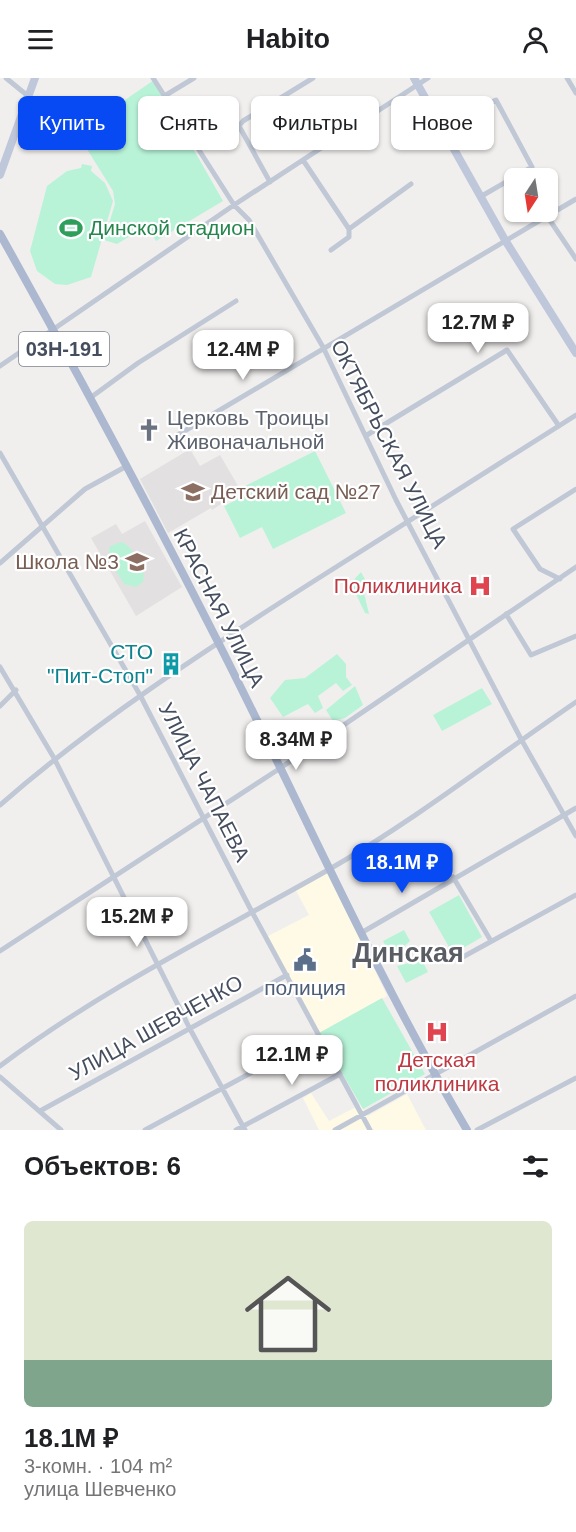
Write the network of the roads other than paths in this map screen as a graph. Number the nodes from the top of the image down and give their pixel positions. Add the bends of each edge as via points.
1 (6, 78) edge
2 (35, 78) edge
3 (153, 78) edge
4 (194, 78) edge
5 (313, 78) edge
6 (428, 78) edge
7 (567, 78) edge
8 (416, 81) edge
9 (576, 93) edge
10 (166, 94) junction
11 (28, 96) joint
12 (425, 96) edge
13 (494, 101) edge
14 (18, 124) edge
15 (456, 150) edge
16 (303, 160) junction
17 (0, 175) edge
18 (270, 182) junction
19 (411, 184) dead end
20 (480, 197) junction
21 (576, 200) edge
22 (234, 205) junction
23 (558, 210) edge
24 (536, 222) edge
25 (551, 222) edge
26 (349, 229) junction
27 (0, 234) edge
28 (505, 240) junction
29 (331, 250) dead end
30 (576, 259) edge
31 (236, 301) dead end
32 (54, 329) junction
33 (323, 347) junction
34 (575, 350) edge
35 (0, 366) edge
36 (90, 398) junction
37 (576, 415) edge
38 (559, 426) junction
39 (367, 435) junction
40 (176, 436) dead end
41 (0, 453) edge
42 (125, 466) junction
43 (576, 489) edge
44 (408, 521) junction
45 (43, 524) junction
46 (0, 563) edge
47 (576, 567) edge
48 (560, 579) junction
49 (506, 614) junction
50 (576, 636) edge
51 (469, 639) junction
52 (218, 642) junction
53 (0, 667) edge
54 (16, 690) junction
55 (140, 695) junction
56 (576, 702) edge
57 (0, 706) edge
58 (521, 739) junction
59 (54, 758) junction
60 (279, 769) junction
61 (0, 805) edge
62 (576, 808) edge
63 (563, 815) junction
64 (204, 818) junction
65 (576, 836) edge
66 (329, 869) junction
67 (453, 877) junction
68 (114, 878) junction
69 (576, 895) edge
70 (251, 910) junction
71 (360, 933) junction
72 (491, 941) junction
73 (0, 951) edge
74 (461, 958) dead end
75 (158, 963) junction
76 (287, 975) junction
77 (576, 996) edge
78 (190, 1029) junction
79 (319, 1036) junction
80 (0, 1066) edge
81 (340, 1074) junction
82 (434, 1074) junction
83 (0, 1077) edge
84 (576, 1078) edge
85 (223, 1088) junction
86 (40, 1111) junction
87 (363, 1115) junction
88 (244, 1128) edge
89 (61, 1130) edge
90 (145, 1130) edge
91 (237, 1130) edge
92 (335, 1130) edge
93 (370, 1130) edge
94 (467, 1130) edge
95 (477, 1130) edge

1 - 11 street
2 - 11 street
3 - 10 street, ОКТЯБРЬСКАЯ УЛИЦА
4 - 10 street
5 - 18 street via 239,126
6 - 8 street
7 - 9 street
8 - 12 street
8 - 16 street
10 - 22 street, ОКТЯБРЬСКАЯ УЛИЦА
13 - 20 street via 532,167
14 - 17 street
15 - 20 street
16 - 18 street
16 - 26 street
18 - 22 street
19 - 26 street
20 - 28 street
21 - 23 street
22 - 32 street
22 - 33 street, ОКТЯБРЬСКАЯ УЛИЦА via 249,220
24 - 28 street
25 - 30 street
26 - 29 street via 349,237
27 - 32 main road, КРАСНАЯ УЛИЦА / 03Н-191
28 - 33 street
28 - 34 street
31 - 36 street
32 - 35 street
32 - 36 main road, КРАСНАЯ УЛИЦА / 03Н-191
33 - 39 street, ОКТЯБРЬСКАЯ УЛИЦА
33 - 40 street
36 - 42 main road, КРАСНАЯ УЛИЦА / 03Н-191
37 - 38 street
38 - 39 street via 507,350
38 - 44 street
39 - 44 street, ОКТЯБРЬСКАЯ УЛИЦА
41 - 45 street, УЛИЦА ЧАПАЕВА
42 - 45 street via 86,489
42 - 52 main road, КРАСНАЯ УЛИЦА / 03Н-191
43 - 48 street via 513,529 540,569
44 - 51 street, ОКТЯБРЬСКАЯ УЛИЦА
44 - 52 street
45 - 46 street
45 - 55 street, УЛИЦА ЧАПАЕВА
47 - 48 street
48 - 49 street
49 - 50 street via 531,655
49 - 51 street
51 - 58 street, ОКТЯБРЬСКАЯ УЛИЦА
51 - 60 street
52 - 55 street
52 - 60 main road, КРАСНАЯ УЛИЦА / 03Н-191
53 - 54 street
54 - 57 street
54 - 59 street
55 - 59 street
55 - 64 street, УЛИЦА ЧАПАЕВА
56 - 58 street
58 - 63 street, ОКТЯБРЬСКАЯ УЛИЦА
58 - 66 street
59 - 61 street
59 - 68 street
60 - 64 street
60 - 66 main road, КРАСНАЯ УЛИЦА / 03Н-191
62 - 63 street
63 - 65 street, ОКТЯБРЬСКАЯ УЛИЦА
63 - 67 street
64 - 68 street
64 - 70 street, УЛИЦА ЧАПАЕВА
66 - 70 street
66 - 71 main road, КРАСНАЯ УЛИЦА / 03Н-191
67 - 71 street
67 - 72 street
68 - 73 street
68 - 75 street
69 - 72 street
70 - 75 street
70 - 76 street, УЛИЦА ЧАПАЕВА
71 - 82 main road, КРАСНАЯ УЛИЦА / 03Н-191
72 - 74 street
75 - 78 street
75 - 80 street via 91,1003
76 - 78 street, УЛИЦА ШЕВЧЕНКО
76 - 79 street, УЛИЦА ЧАПАЕВА
77 - 82 street
78 - 85 street
78 - 86 street, УЛИЦА ШЕВЧЕНКО
79 - 81 street, УЛИЦА ЧАПАЕВА
79 - 85 street
81 - 87 street, УЛИЦА ЧАПАЕВА
81 - 88 street
82 - 87 street
82 - 94 main road, КРАСНАЯ УЛИЦА / 03Н-191
83 - 86 street
84 - 95 street
85 - 88 street
85 - 90 street
86 - 89 street
87 - 92 street
87 - 93 street, УЛИЦА ЧАПАЕВА
88 - 91 street

